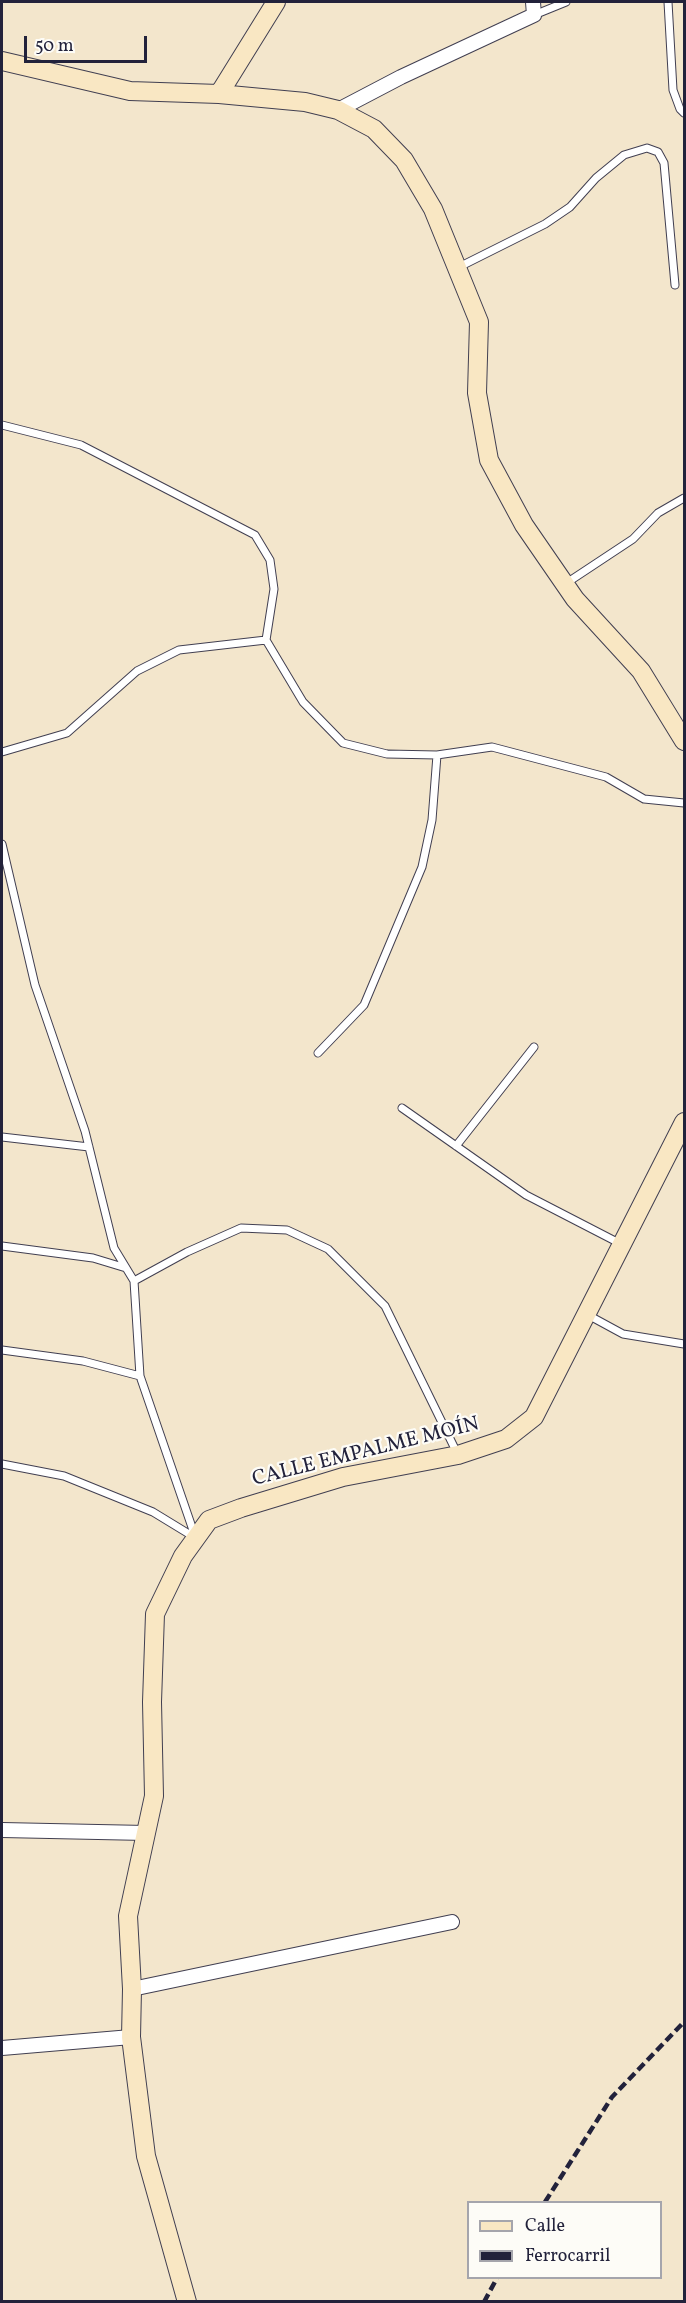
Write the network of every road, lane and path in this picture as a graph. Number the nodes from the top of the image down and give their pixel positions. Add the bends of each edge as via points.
1 (276, 2) edge
2 (566, 2) edge
3 (668, 2) edge
4 (534, 8) edge
5 (2, 61) edge
6 (219, 94) junction
7 (338, 110) junction
8 (684, 113) edge
9 (457, 268) junction
10 (675, 285) dead end
11 (2, 425) edge
12 (684, 498) edge
13 (565, 584) junction
14 (266, 640) junction
15 (684, 741) edge
16 (2, 752) edge
17 (437, 755) junction
18 (684, 803) edge
19 (2, 844) edge
20 (534, 1047) dead end
21 (318, 1053) dead end
22 (402, 1108) dead end
23 (684, 1122) edge
24 (2, 1137) edge
25 (456, 1146) junction
26 (89, 1147) junction
27 (621, 1244) junction
28 (2, 1246) edge
29 (126, 1268) junction
30 (134, 1281) junction
31 (586, 1314) junction
32 (684, 1344) edge
33 (2, 1350) edge
34 (140, 1376) junction
35 (458, 1455) junction
36 (2, 1464) edge
37 (196, 1538) junction
38 (2, 1830) edge
39 (146, 1833) junction
40 (453, 1922) dead end
41 (132, 1989) junction
42 (130, 2037) junction
43 (2, 2048) edge
44 (187, 2301) edge

1 - 6 street
2 - 4 lane
3 - 8 lane via 673,90
4 - 7 street
5 - 6 street via 130,92
6 - 7 street via 305,102
7 - 9 street via 374,129 404,160 433,209
9 - 10 lane via 545,225 570,207 624,155 647,148 658,153 664,163
9 - 13 street via 478,322 477,393 489,460 524,525
11 - 14 lane via 81,445 255,535 270,560 274,589
12 - 13 lane via 658,513 633,539
13 - 15 street via 641,671
14 - 16 lane via 179,650 137,671 67,733
14 - 17 lane via 303,702 343,743 387,754
17 - 18 lane via 492,747 606,777 645,799
17 - 21 lane via 432,820 422,867 364,1005
19 - 26 lane via 35,985
20 - 25 lane
22 - 25 lane
23 - 27 street, CALLE EMPALME MOÍN
24 - 26 lane
25 - 27 lane via 526,1195
26 - 29 lane via 114,1248
27 - 31 street, CALLE EMPALME MOÍN
28 - 29 lane via 93,1258
29 - 30 lane
30 - 34 lane
30 - 35 lane via 241,1228 287,1230 328,1249 385,1306
31 - 32 lane via 623,1334
31 - 35 street, CALLE EMPALME MOÍN via 534,1417 506,1439
33 - 34 lane via 83,1361
34 - 37 lane
35 - 37 street, CALLE EMPALME MOÍN via 343,1477 241,1508 209,1520
36 - 37 lane via 64,1476 153,1512
37 - 39 street, CALLE EMPALME MOÍN via 155,1614 154,1796
38 - 39 street
39 - 41 street, CALLE EMPALME MOÍN via 128,1916
40 - 41 street
41 - 42 street, CALLE EMPALME MOÍN
42 - 43 street
42 - 44 street, CALLE EMPALME MOÍN via 146,2156

